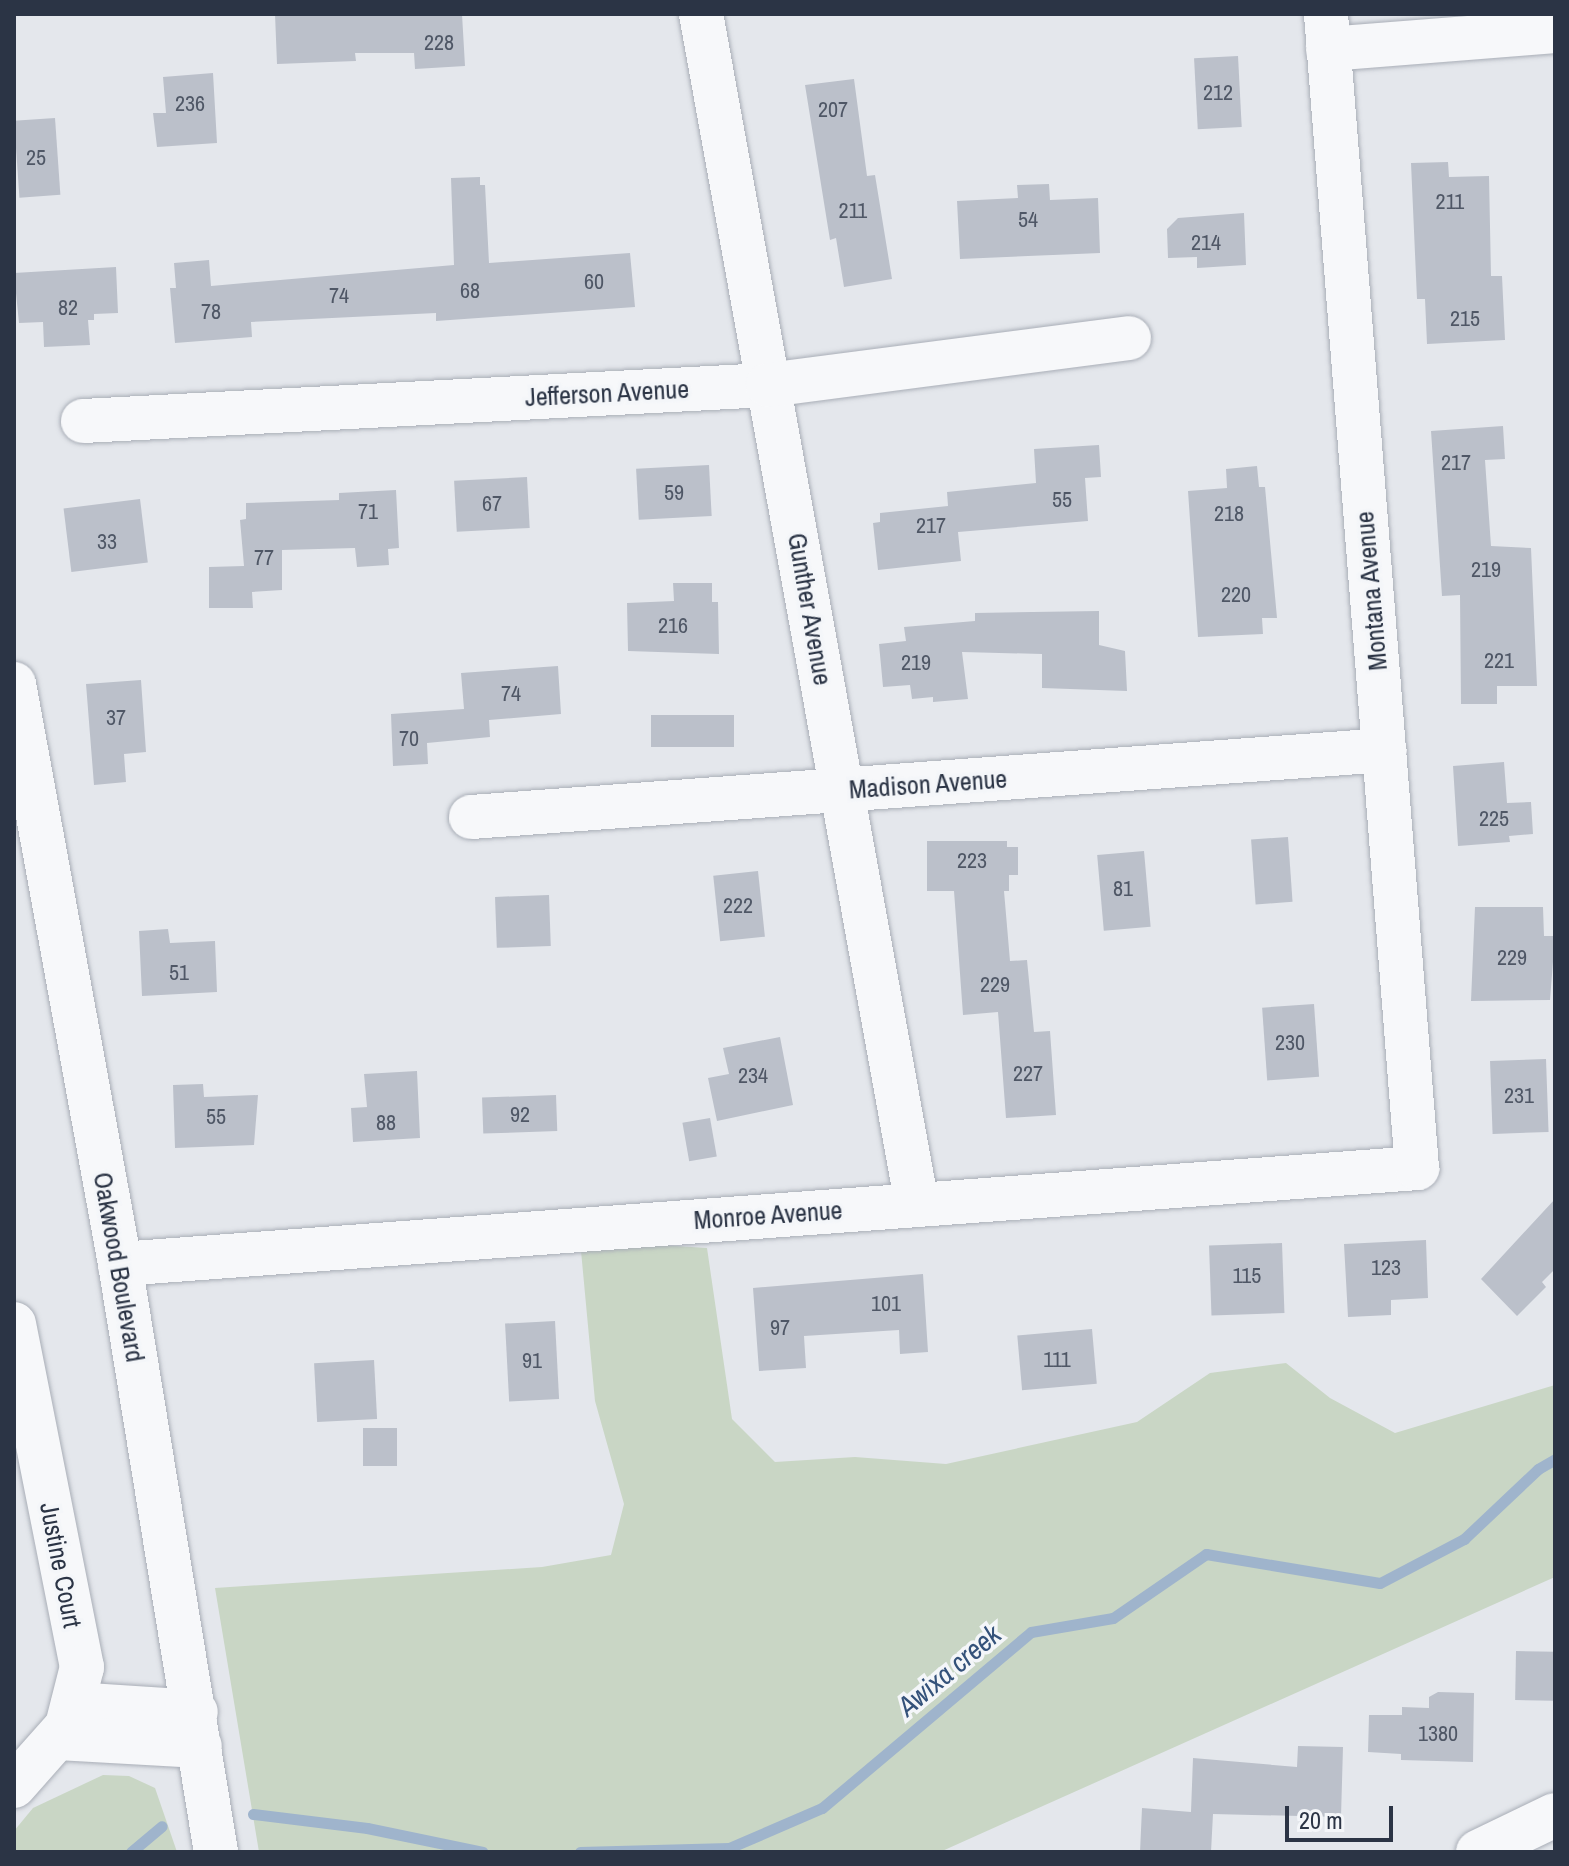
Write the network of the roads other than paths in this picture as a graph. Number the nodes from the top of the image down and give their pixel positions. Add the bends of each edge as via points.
1 (701, 14) edge
2 (1327, 31) edge
3 (1555, 31) edge
4 (1129, 338) dead end
5 (768, 385) junction
6 (83, 421) dead end
7 (14, 684) edge
8 (1385, 750) junction
9 (843, 791) junction
10 (471, 817) dead end
11 (1417, 1168) joint
12 (917, 1205) junction
13 (120, 1264) junction
14 (14, 1324) edge
15 (66, 1721) junction
16 (198, 1729) junction
17 (14, 1786) edge
18 (1555, 1815) edge
19 (216, 1852) edge
20 (1478, 1852) edge

1 - 5 street, Gunther Avenue
2 - 3 street
2 - 8 street, Montana Avenue
4 - 5 street, Jefferson Avenue
5 - 6 street, Jefferson Avenue
5 - 9 street, Gunther Avenue
7 - 13 street, Oakwood Boulevard
8 - 9 street, Madison Avenue
8 - 11 street, Montana Avenue
9 - 10 street, Madison Avenue
9 - 12 street, Gunther Avenue
11 - 12 street, Monroe Avenue
12 - 13 street, Monroe Avenue
13 - 16 street, Oakwood Boulevard
14 - 15 street, Justine Court via 82,1667
15 - 16 street
15 - 17 street
16 - 19 street, Oakwood Boulevard
18 - 20 street

